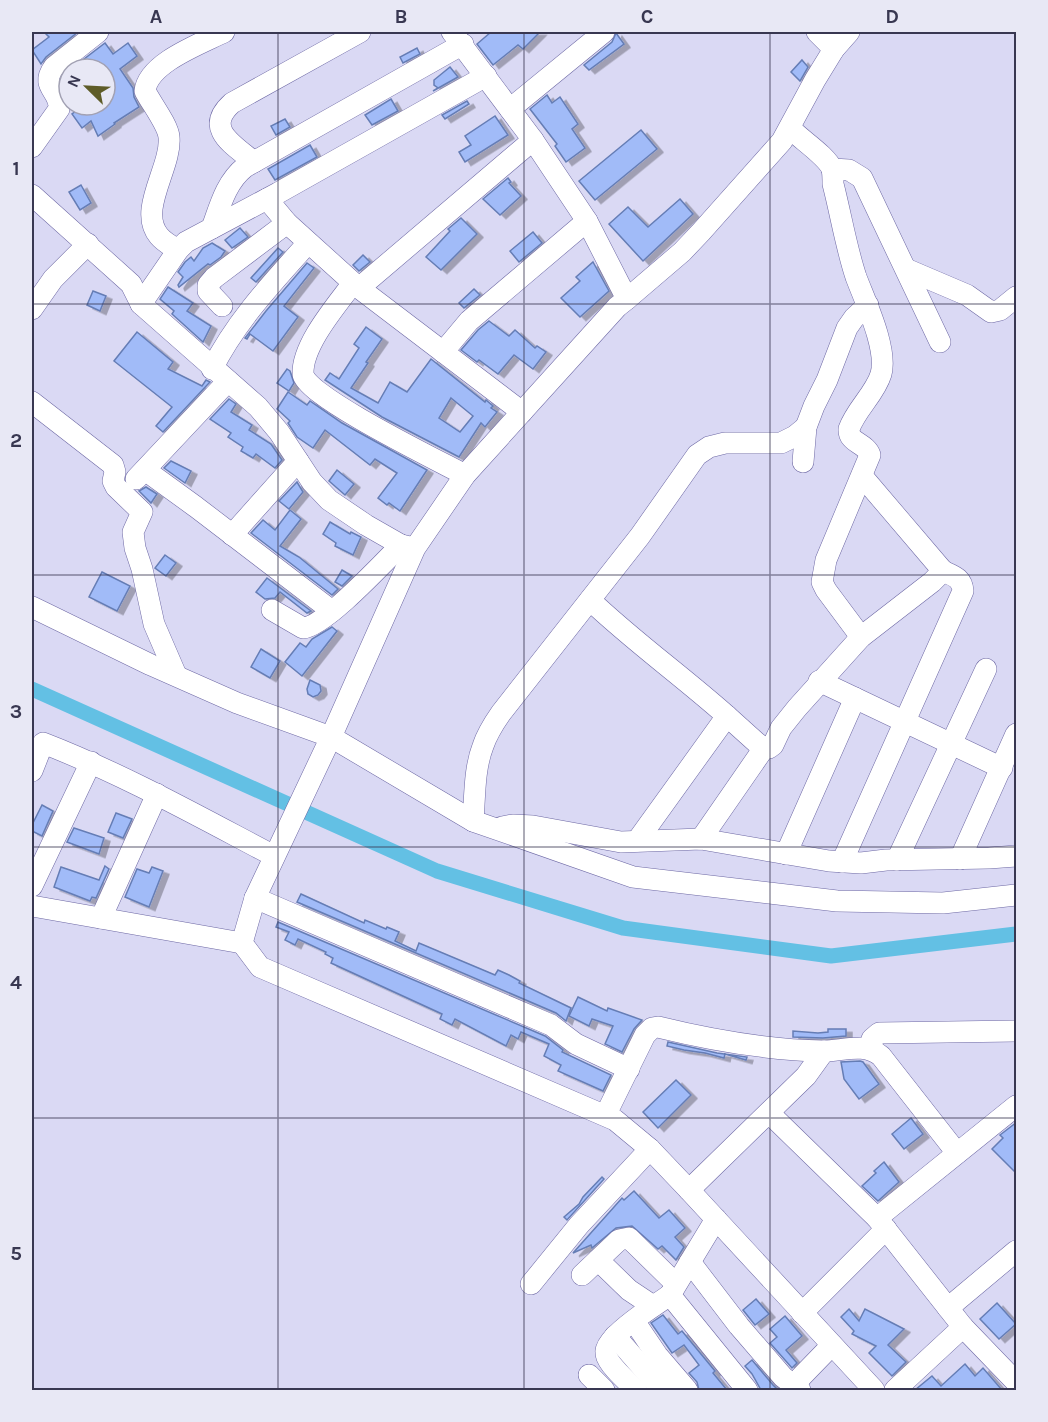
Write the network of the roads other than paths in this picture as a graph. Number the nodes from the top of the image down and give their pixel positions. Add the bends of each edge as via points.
1 (98, 32) edge
2 (224, 32) edge
3 (360, 32) edge
4 (604, 32) edge
5 (817, 32) edge
6 (849, 32) edge
7 (460, 36) edge
8 (581, 38) edge
9 (834, 49) junction
10 (486, 76) junction
11 (510, 109) junction
12 (790, 128) junction
13 (34, 139) edge
14 (533, 140) junction
15 (254, 162) junction
16 (832, 169) junction
17 (32, 195) edge
18 (267, 199) junction
19 (587, 221) junction
20 (286, 223) junction
21 (212, 228) junction
22 (88, 243) junction
23 (308, 243) junction
24 (177, 250) junction
25 (906, 269) junction
26 (356, 286) junction
27 (1017, 297) edge
28 (627, 299) junction
29 (141, 304) junction
30 (868, 305) junction
31 (222, 306) dead end
32 (32, 309) edge
33 (940, 342) dead end
34 (442, 352) junction
35 (220, 375) junction
36 (32, 402) edge
37 (522, 412) junction
38 (806, 427) junction
39 (298, 461) junction
40 (803, 462) dead end
41 (145, 470) junction
42 (465, 475) junction
43 (862, 476) junction
44 (124, 493) junction
45 (232, 535) junction
46 (408, 547) junction
47 (943, 571) junction
48 (590, 600) junction
49 (32, 607) edge
50 (272, 610) dead end
51 (332, 611) junction
52 (861, 638) junction
53 (986, 669) dead end
54 (176, 675) junction
55 (819, 681) junction
56 (855, 698) junction
57 (727, 716) junction
58 (904, 721) junction
59 (1017, 734) edge
60 (331, 737) junction
61 (37, 741) edge
62 (950, 743) junction
63 (764, 748) junction
64 (91, 762) junction
65 (1002, 768) junction
66 (32, 771) edge
67 (157, 794) junction
68 (473, 821) junction
69 (494, 829) junction
70 (701, 839) junction
71 (637, 841) junction
72 (276, 850) junction
73 (786, 854) junction
74 (1017, 856) edge
75 (960, 859) junction
76 (897, 860) junction
77 (842, 862) junction
78 (32, 886) edge
79 (1017, 895) edge
80 (255, 898) junction
81 (35, 912) edge
82 (101, 918) junction
83 (242, 943) junction
84 (1017, 1031) edge
85 (869, 1049) junction
86 (824, 1051) junction
87 (629, 1069) junction
88 (1017, 1106) edge
89 (769, 1113) junction
90 (606, 1114) junction
91 (650, 1149) junction
92 (957, 1153) junction
93 (689, 1190) junction
94 (716, 1218) junction
95 (881, 1224) junction
96 (1017, 1251) edge
97 (598, 1260) junction
98 (690, 1262) junction
99 (582, 1275) dead end
100 (531, 1284) dead end
101 (667, 1295) junction
102 (948, 1308) junction
103 (802, 1312) junction
104 (634, 1321) junction
105 (963, 1327) junction
106 (832, 1346) junction
107 (589, 1374) dead end
108 (1017, 1382) edge
109 (646, 1388) edge
110 (798, 1388) edge
111 (604, 1390) edge
112 (687, 1390) edge
113 (747, 1390) edge
114 (874, 1390) edge
115 (895, 1390) edge

1 - 13 street via 50,72 48,83 59,109
2 - 24 street via 161,66 146,84 145,92 169,135 153,205 154,230
3 - 15 street via 225,110 219,127
4 - 8 street
5 - 9 street
6 - 9 street
7 - 10 street
7 - 15 street
8 - 11 street
9 - 12 street
10 - 11 street
10 - 18 street
11 - 14 street
12 - 16 street
12 - 28 street via 702,232
14 - 19 street
14 - 26 street
15 - 21 street via 230,183
16 - 25 street via 849,170 862,178
16 - 30 street via 856,276
17 - 22 street
18 - 20 street
18 - 21 street
19 - 28 street
19 - 34 street via 478,313
20 - 23 street
20 - 31 street via 208,285 208,291
21 - 24 street
22 - 29 street via 131,284
22 - 32 street via 53,279
23 - 26 street
23 - 35 street via 234,331 222,349
24 - 29 street
25 - 27 street via 967,295 991,312
25 - 33 street
26 - 34 street
26 - 42 street via 312,342 304,379 351,414
28 - 37 street
29 - 35 street
30 - 38 street via 848,328
30 - 43 street via 882,362 879,379 849,429 852,439 870,452
34 - 37 street
35 - 39 street via 269,419
35 - 41 street
36 - 44 street via 113,465 113,481
37 - 42 street
38 - 40 street
38 - 48 street via 781,443 725,442 697,455
39 - 45 street
39 - 46 street via 329,500 358,521
41 - 44 street
41 - 45 street
42 - 46 street
43 - 47 street
43 - 52 street via 826,560 822,582
44 - 54 street via 142,512 134,532 135,548 154,624
45 - 51 street
46 - 51 street
46 - 60 street
47 - 52 street
47 - 58 street via 959,578 963,591
48 - 57 street
48 - 68 street via 489,730 478,764
49 - 54 street
50 - 51 street via 303,628
52 - 55 street
53 - 62 street
54 - 60 street via 237,703
55 - 56 street
55 - 63 street via 782,728 773,746
56 - 58 street
56 - 73 street
57 - 63 street
57 - 71 street
58 - 62 street
58 - 77 street
59 - 65 street
60 - 68 street
60 - 72 street
61 - 64 street
61 - 66 street
62 - 65 street
62 - 76 street
63 - 70 street
64 - 67 street
64 - 78 street
65 - 75 street
67 - 72 street
67 - 82 street
68 - 69 street
69 - 71 street via 533,826 621,842
69 - 79 street via 633,877 837,901 943,903
70 - 71 street
70 - 73 street
72 - 80 street
73 - 77 street
74 - 75 street
75 - 76 street
76 - 77 street
80 - 83 street
80 - 87 street via 551,1025 576,1044
81 - 82 street
82 - 83 street
83 - 90 street via 260,967
84 - 85 street via 879,1033
85 - 86 street
85 - 92 street via 881,1056
86 - 87 street via 756,1045 658,1027 647,1031
86 - 89 street via 806,1076
87 - 90 street
88 - 92 street
89 - 93 street
89 - 95 street
90 - 91 street
91 - 93 street
91 - 100 street via 579,1225
92 - 95 street
93 - 94 street
94 - 98 street
94 - 103 street
95 - 102 street
95 - 103 street
96 - 102 street
97 - 99 street
97 - 101 street via 629,1290
97 - 101 street via 619,1240 629,1238
98 - 101 street
98 - 110 street via 739,1326 783,1377
101 - 104 street
101 - 113 street
102 - 105 street
103 - 106 street
104 - 109 street via 615,1336
104 - 112 street
105 - 108 street
105 - 115 street
106 - 110 street via 801,1377
106 - 114 street
107 - 111 street

